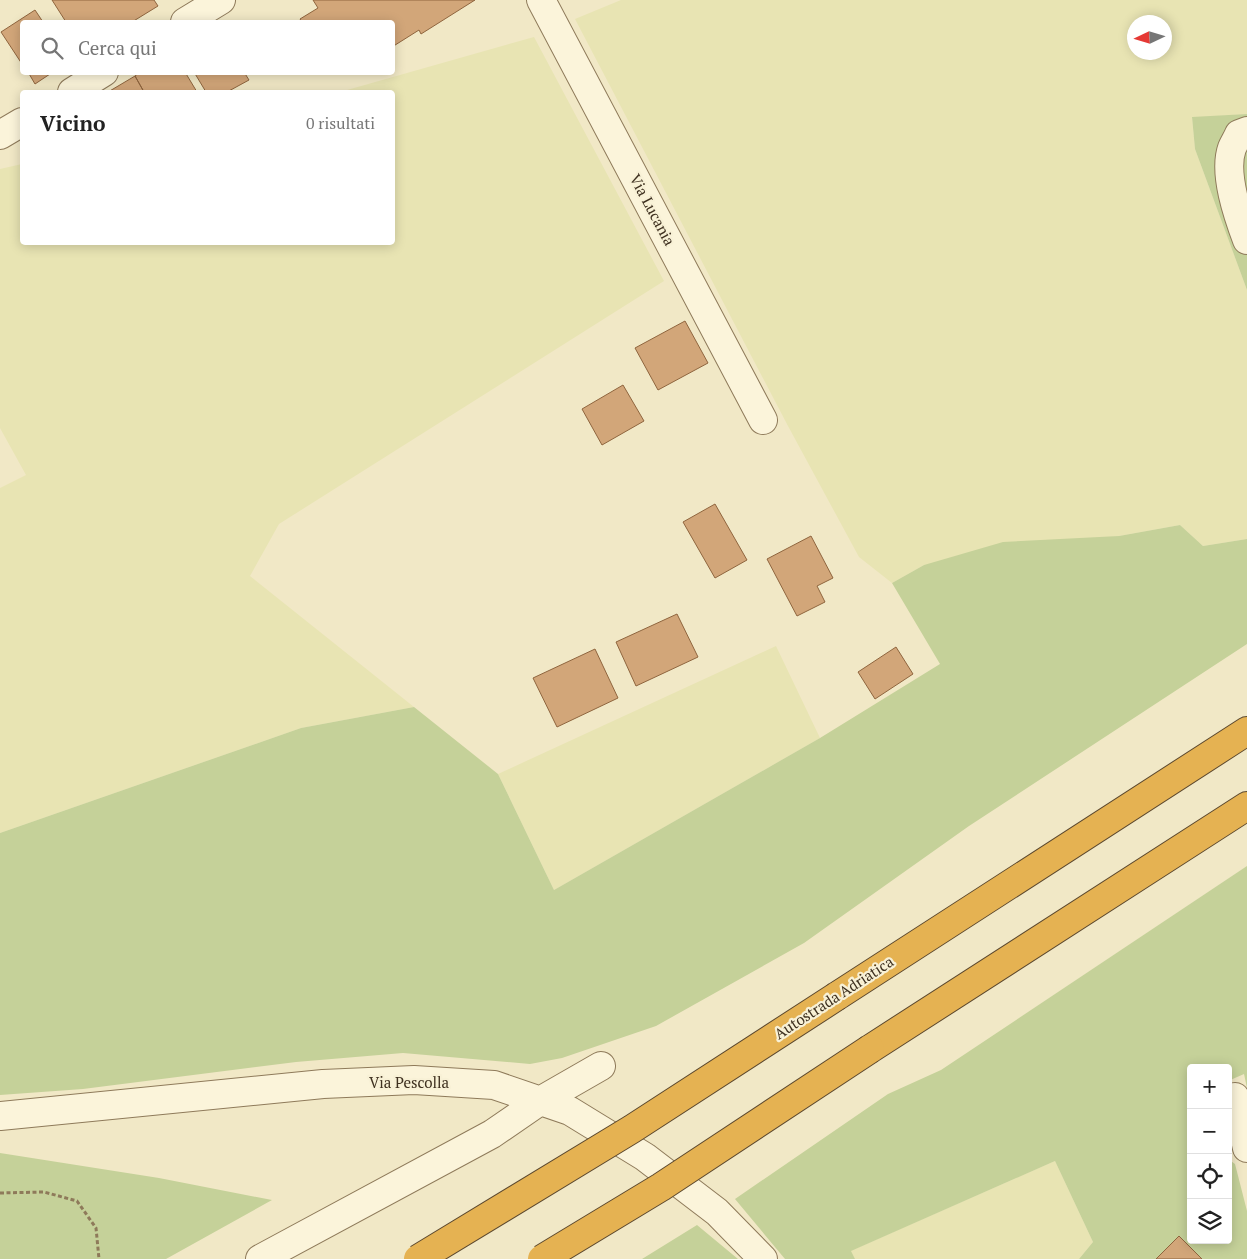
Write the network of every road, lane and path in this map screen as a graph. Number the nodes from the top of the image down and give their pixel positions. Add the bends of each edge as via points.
1 (221, 0) edge
2 (551, 3) edge
3 (188, 20) edge
4 (99, 75) edge
5 (75, 90) edge
6 (20, 123) edge
7 (1247, 131) edge
8 (0, 135) edge
9 (1247, 240) edge
10 (763, 420) dead end
11 (1247, 731) edge
12 (1247, 806) edge
13 (601, 1066) dead end
14 (1235, 1097) dead end
15 (540, 1101) junction
16 (0, 1116) edge
17 (1247, 1148) edge
18 (0, 1193) edge
19 (99, 1259) edge
20 (260, 1259) edge
21 (418, 1259) edge
22 (542, 1259) edge
23 (763, 1259) edge

1 - 3 street
2 - 10 street, Via Lucania
4 - 5 street
6 - 8 street
7 - 9 street via 1239,134 1231,150 1230,179
11 - 21 highway, Autostrada Adriatica, bridge via 632,1129
12 - 22 highway, bridge via 661,1187
13 - 15 street
14 - 17 street
15 - 16 street, Via Pescolla via 494,1086 414,1080 323,1084
15 - 20 street via 492,1134
15 - 23 street, Via Pescolla via 570,1111 645,1157 717,1212
18 - 19 path via 44,1192 78,1201 96,1228

